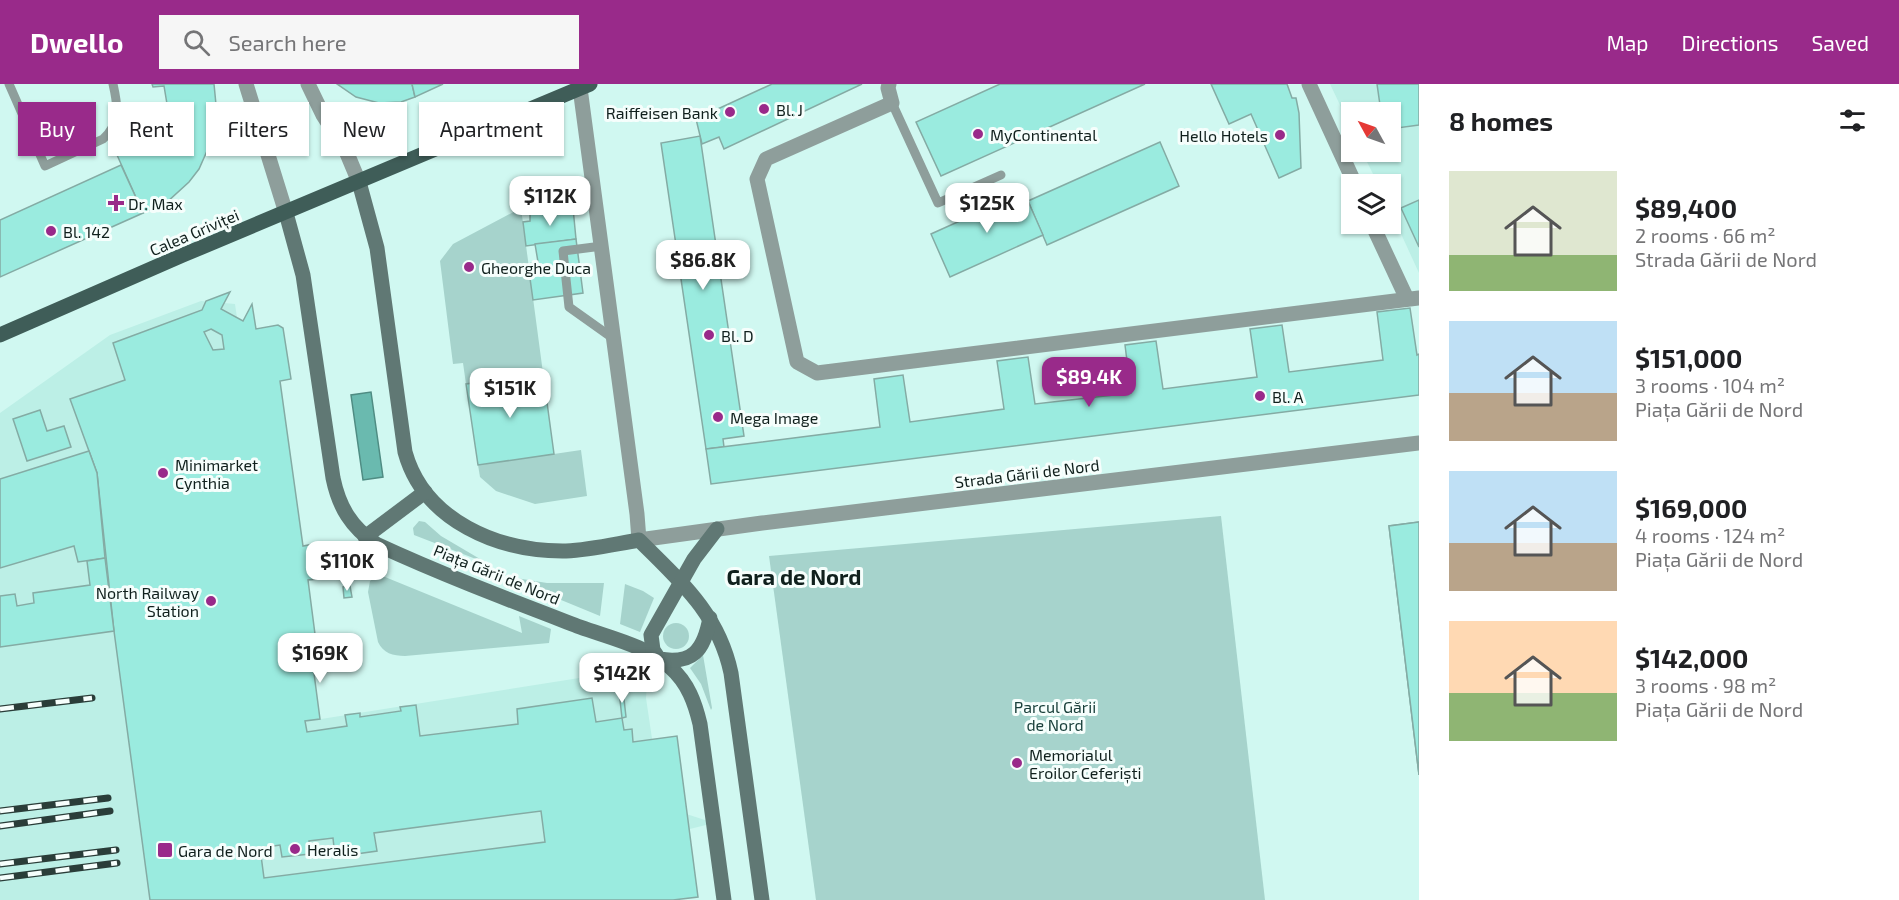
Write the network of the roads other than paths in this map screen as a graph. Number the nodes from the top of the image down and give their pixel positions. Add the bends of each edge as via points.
1 (9, 84) edge
2 (114, 84) edge
3 (246, 84) edge
4 (308, 84) edge
5 (889, 84) edge
6 (1309, 84) edge
7 (585, 86) edge
8 (892, 103) junction
9 (1350, 174) edge
10 (1001, 175) dead end
11 (359, 182) junction
12 (286, 213) junction
13 (1378, 234) edge
14 (602, 246) junction
15 (1413, 298) edge
16 (0, 335) edge
17 (614, 339) junction
18 (1419, 443) edge
19 (424, 492) junction
20 (717, 529) junction
21 (365, 537) junction
22 (639, 540) junction
23 (681, 582) junction
24 (710, 618) junction
25 (659, 659) junction
26 (724, 900) edge
27 (762, 900) edge

1 - 2 lane via 45,166 109,133 117,116
3 - 12 street
4 - 11 street
5 - 8 street
6 - 9 street
7 - 11 main road, Calea Griviței
7 - 14 street
8 - 10 lane via 938,203
8 - 15 street via 766,159 757,179 797,362 817,373
11 - 12 main road, Calea Griviței
11 - 19 main road, Piața Gării de Nord via 377,248 405,452
12 - 16 main road, Calea Griviței
12 - 21 main road, Piața Gării de Nord via 303,275 337,495 349,519
13 - 15 street
14 - 17 street
14 - 17 lane via 563,251 569,307
17 - 22 street
18 - 20 street, Strada Gării de Nord
19 - 21 main road
19 - 22 main road, Piața Gării de Nord via 474,532 517,547 567,550
20 - 22 street, Strada Gării de Nord
20 - 23 main road
21 - 25 main road, Piața Gării de Nord via 393,552
22 - 23 main road
23 - 24 main road
23 - 25 main road via 651,635
24 - 25 main road via 707,634 692,655 676,662
24 - 27 main road via 724,645 731,673
25 - 26 main road, Piața Gării de Nord via 685,682 700,724

